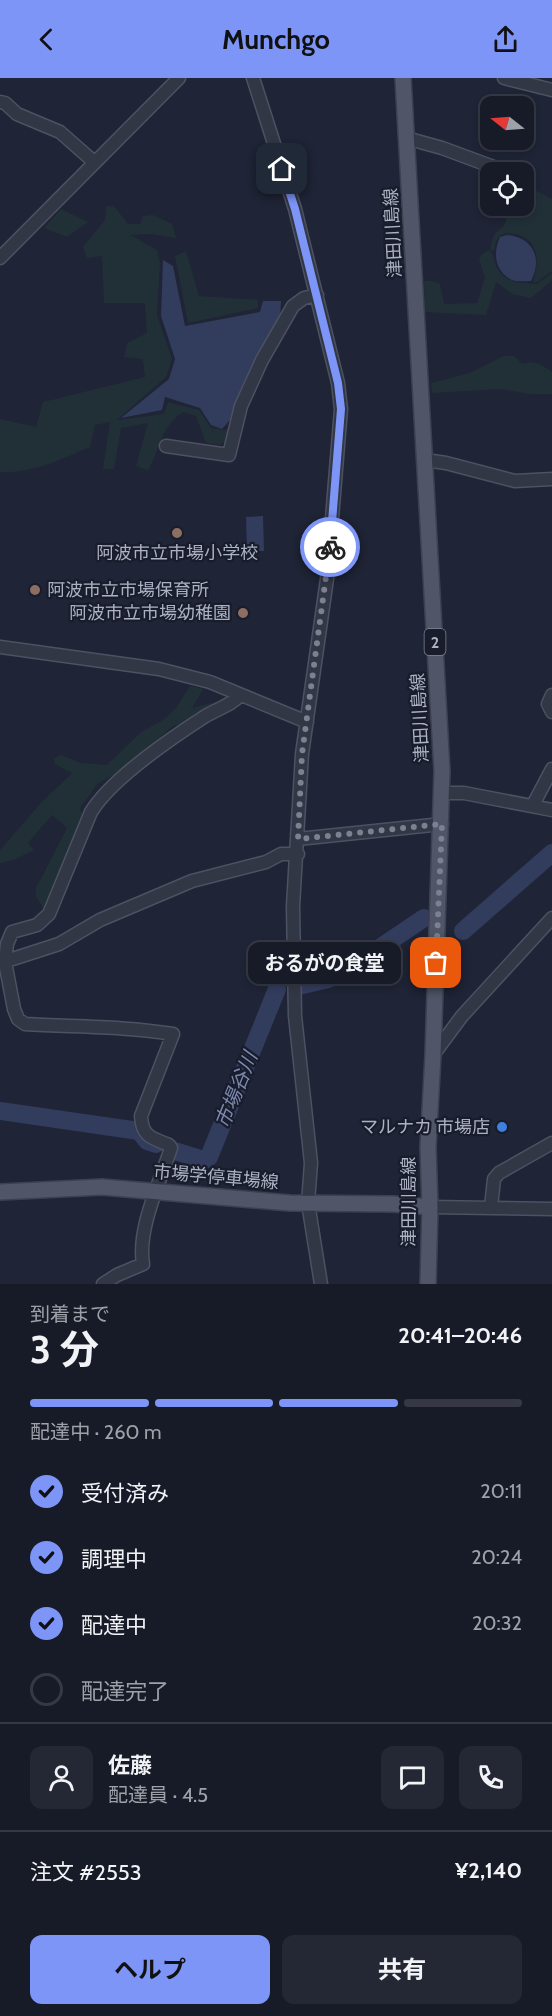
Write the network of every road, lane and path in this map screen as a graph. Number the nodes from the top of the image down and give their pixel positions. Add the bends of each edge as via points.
1 (179, 78) edge
2 (253, 78) edge
3 (403, 78) edge
4 (504, 78) edge
5 (552, 90) edge
6 (0, 102) edge
7 (406, 138) junction
8 (94, 162) junction
9 (480, 162) edge
10 (0, 258) edge
11 (317, 296) junction
12 (166, 446) dead end
13 (425, 460) junction
14 (552, 479) edge
15 (0, 647) edge
16 (240, 695) junction
17 (552, 695) edge
18 (552, 711) edge
19 (307, 722) junction
20 (552, 769) edge
21 (442, 793) junction
22 (533, 805) junction
23 (552, 810) edge
24 (442, 824) junction
25 (298, 839) junction
26 (298, 854) junction
27 (552, 918) edge
28 (2, 963) edge
29 (433, 1055) junction
30 (552, 1143) edge
31 (157, 1191) junction
32 (0, 1192) edge
33 (308, 1203) junction
34 (430, 1207) junction
35 (491, 1207) junction
36 (552, 1209) edge
37 (103, 1284) edge
38 (321, 1284) edge
39 (428, 1284) edge

1 - 8 street
2 - 11 street via 295,209
3 - 7 main road, 津田川島線 / 2
4 - 5 street
6 - 8 street via 17,114 60,132
7 - 9 street
7 - 13 main road, 津田川島線 / 2
8 - 10 street
11 - 12 street via 304,298 293,306 262,360 241,406 229,455
11 - 19 street via 341,409 327,579
13 - 14 street via 515,480
13 - 21 main road, 津田川島線 / 2
15 - 16 street via 159,669 210,682
16 - 19 street
16 - 28 street via 182,731 99,798 49,914 37,924 12,932
17 - 18 street via 548,704
19 - 25 street
20 - 22 street
21 - 22 street
21 - 24 main road, 津田川島線 / 2
22 - 23 street
24 - 25 street
24 - 29 main road, 津田川島線 / 2
25 - 26 street
26 - 28 street via 281,854 266,862 192,881 100,920 59,944
26 - 33 street via 293,906 295,1016 311,1163
27 - 29 street via 462,1016
28 - 31 street via 14,1009 25,1024 118,1027 173,1034 141,1116 141,1127 148,1136 171,1148
29 - 34 main road, 津田川島線 / 2 via 428,1147
30 - 35 street via 499,1173 494,1179
31 - 32 main road, 市場学停車場線 via 92,1187
31 - 33 main road, 市場学停車場線
31 - 37 street via 147,1221 143,1264
33 - 34 main road, 市場学停車場線
33 - 38 street
34 - 35 street
34 - 39 main road, 津田川島線 / 2
35 - 36 street

